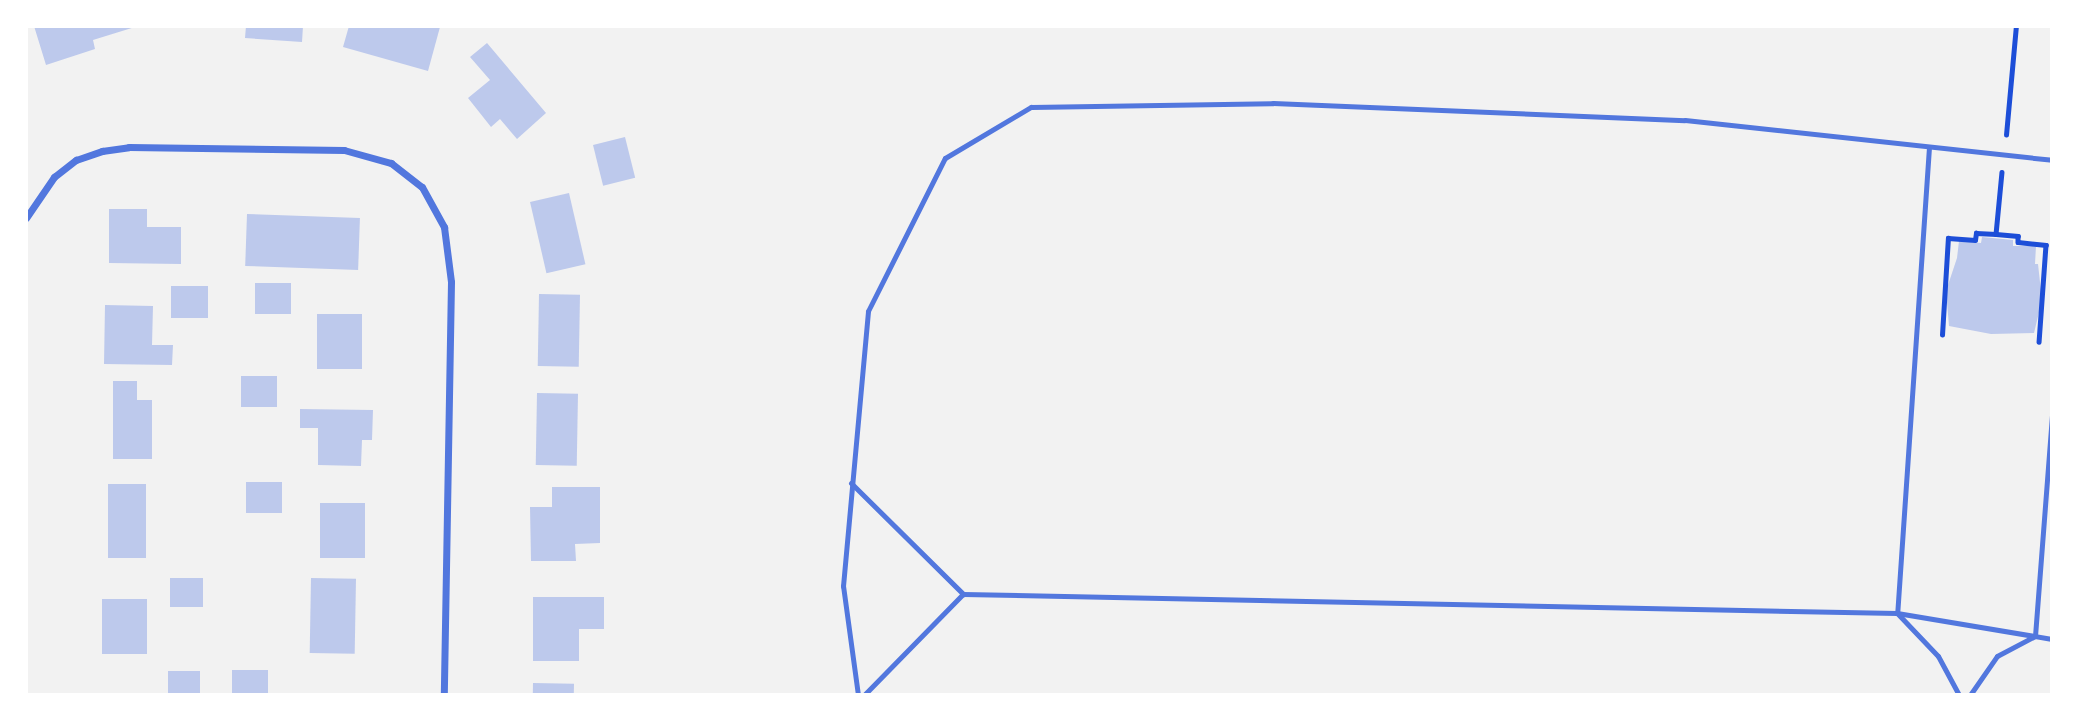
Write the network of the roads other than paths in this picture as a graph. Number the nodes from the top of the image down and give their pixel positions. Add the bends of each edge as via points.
1 (1929, 147) junction
2 (2052, 160) edge
3 (26, 218) edge
4 (2052, 415) edge
5 (851, 483) junction
6 (963, 594) junction
7 (1897, 613) junction
8 (2035, 636) junction
9 (2052, 639) edge
10 (444, 695) edge
11 (858, 695) edge
12 (864, 695) edge
13 (1959, 695) edge
14 (1970, 695) edge

1 - 2 lane
1 - 5 lane via 1685,120 1273,103 1031,107 945,158 868,311
1 - 7 lane
3 - 10 street via 54,177 76,160 129,147 344,150 391,163 422,187 444,227 451,282
4 - 8 lane
5 - 6 lane
5 - 11 lane via 843,586
6 - 7 lane
6 - 12 lane
7 - 8 lane
7 - 13 lane via 1938,656
8 - 9 lane
8 - 14 lane via 1997,656

